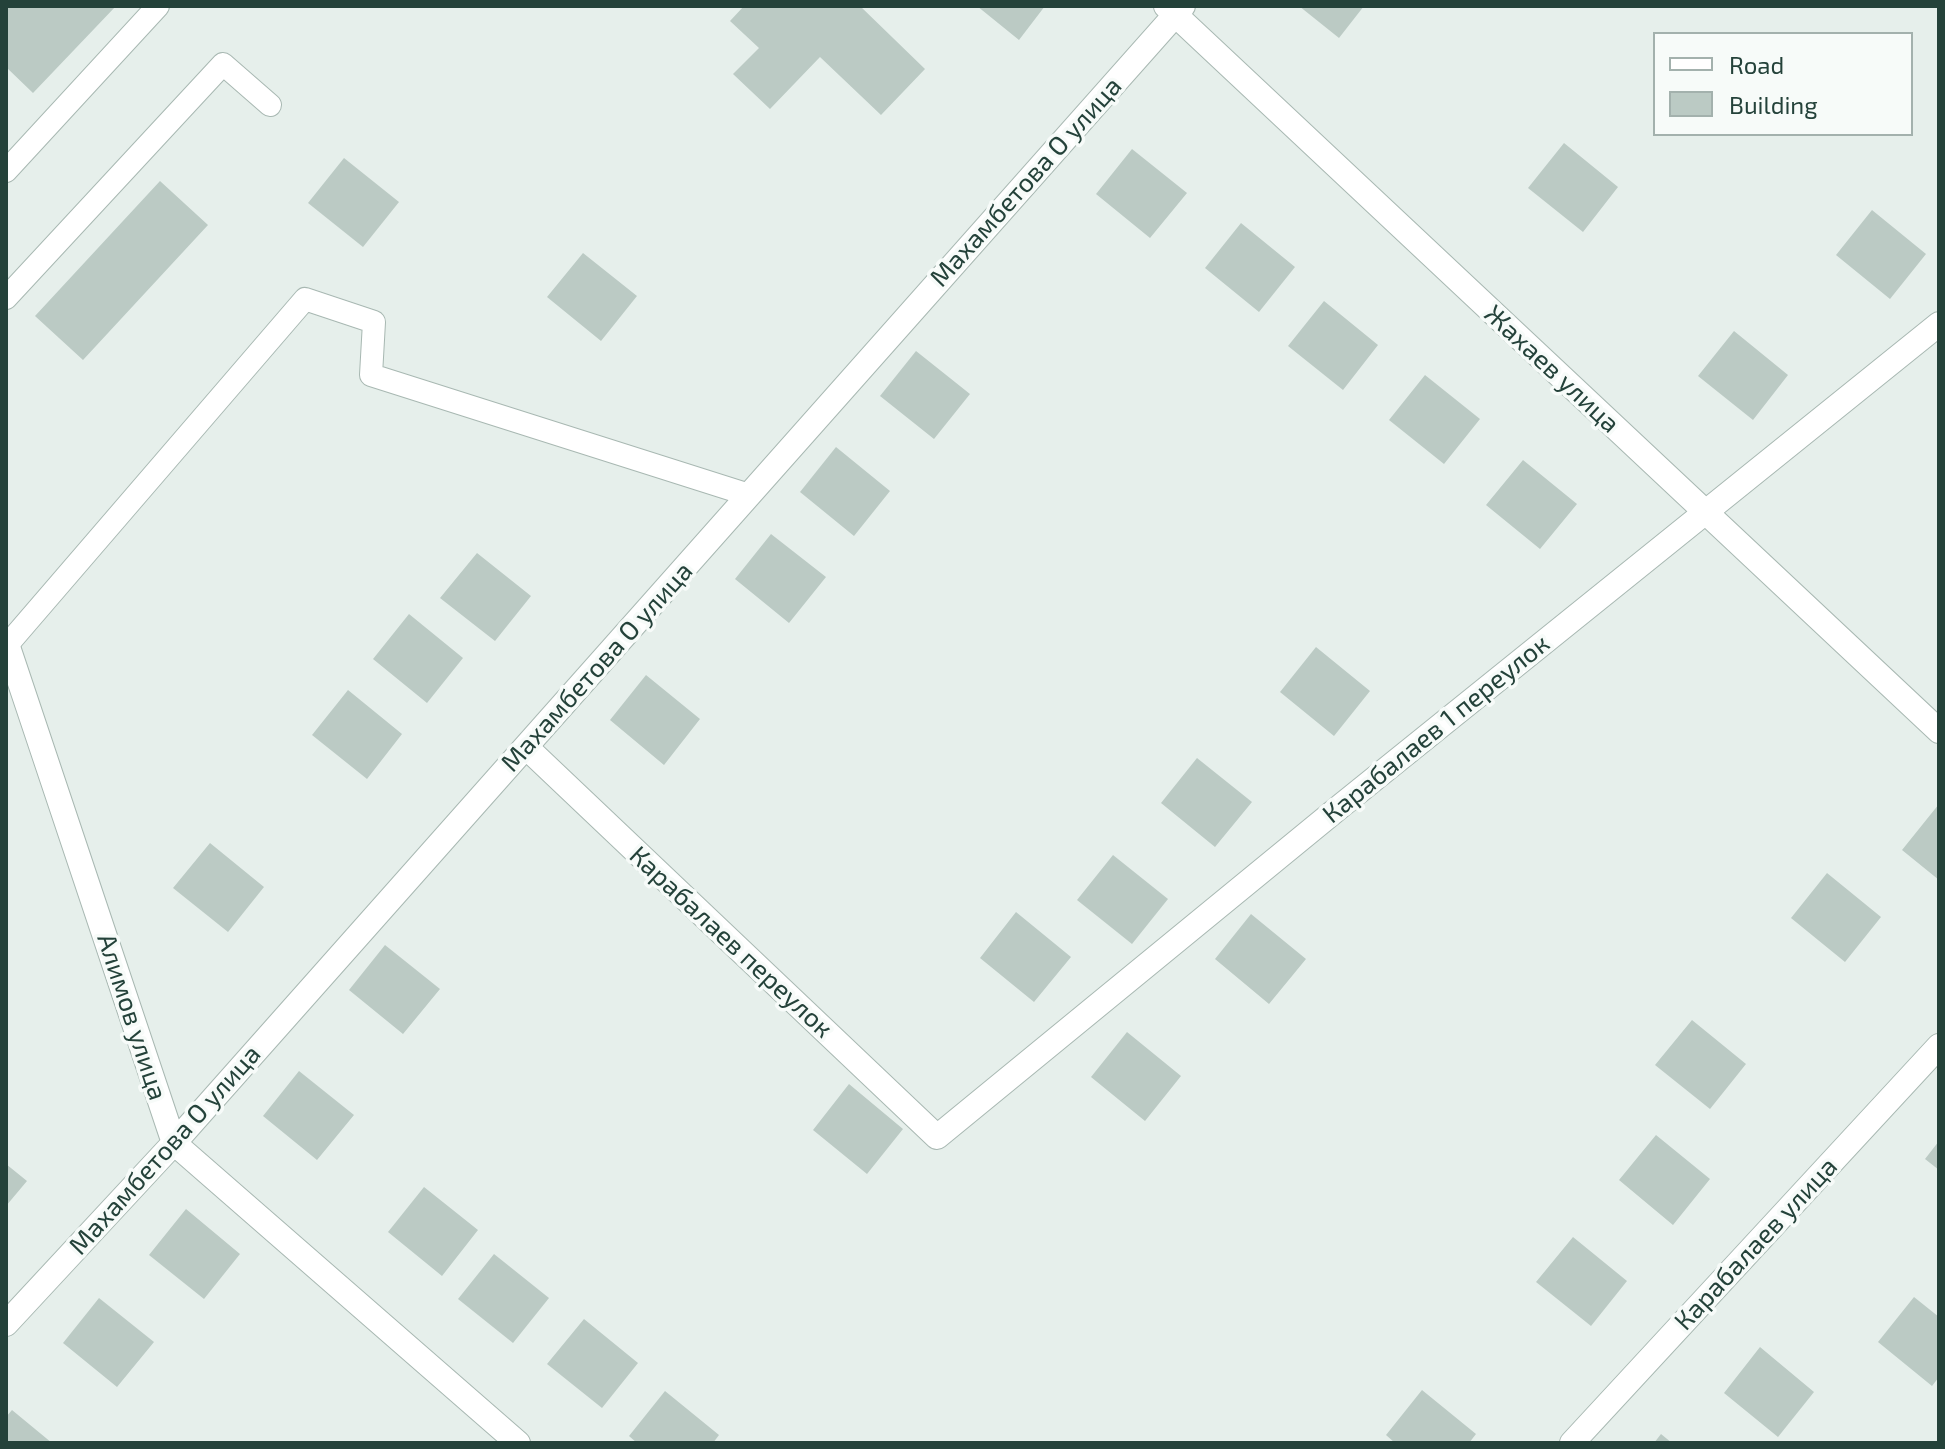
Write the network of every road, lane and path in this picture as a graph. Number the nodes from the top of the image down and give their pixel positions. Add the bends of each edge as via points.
1 (158, 6) edge
2 (1175, 9) edge
3 (270, 105) dead end
4 (6, 171) edge
5 (6, 298) edge
6 (1939, 324) edge
7 (749, 495) junction
8 (1704, 512) junction
9 (7, 643) edge
10 (1939, 731) edge
11 (526, 747) junction
12 (1939, 1046) edge
13 (937, 1137) joint
14 (174, 1143) junction
15 (6, 1324) edge
16 (518, 1443) edge
17 (1572, 1443) edge

1 - 4 lane
2 - 7 street, Махамбетова О улица
2 - 8 street, Жахаев улица
3 - 5 lane via 223,64
6 - 8 street, Карабалаев 1 переулок
7 - 9 lane via 371,375 374,322 305,299
7 - 11 street, Махамбетова О улица
8 - 10 street, Жахаев улица
8 - 13 street, Карабалаев 1 переулок
9 - 14 street, Алимов улица
11 - 13 street, Карабалаев переулок
11 - 14 street, Махамбетова О улица
12 - 17 street, Карабалаев улица
14 - 15 street, Махамбетова О улица
14 - 16 street

